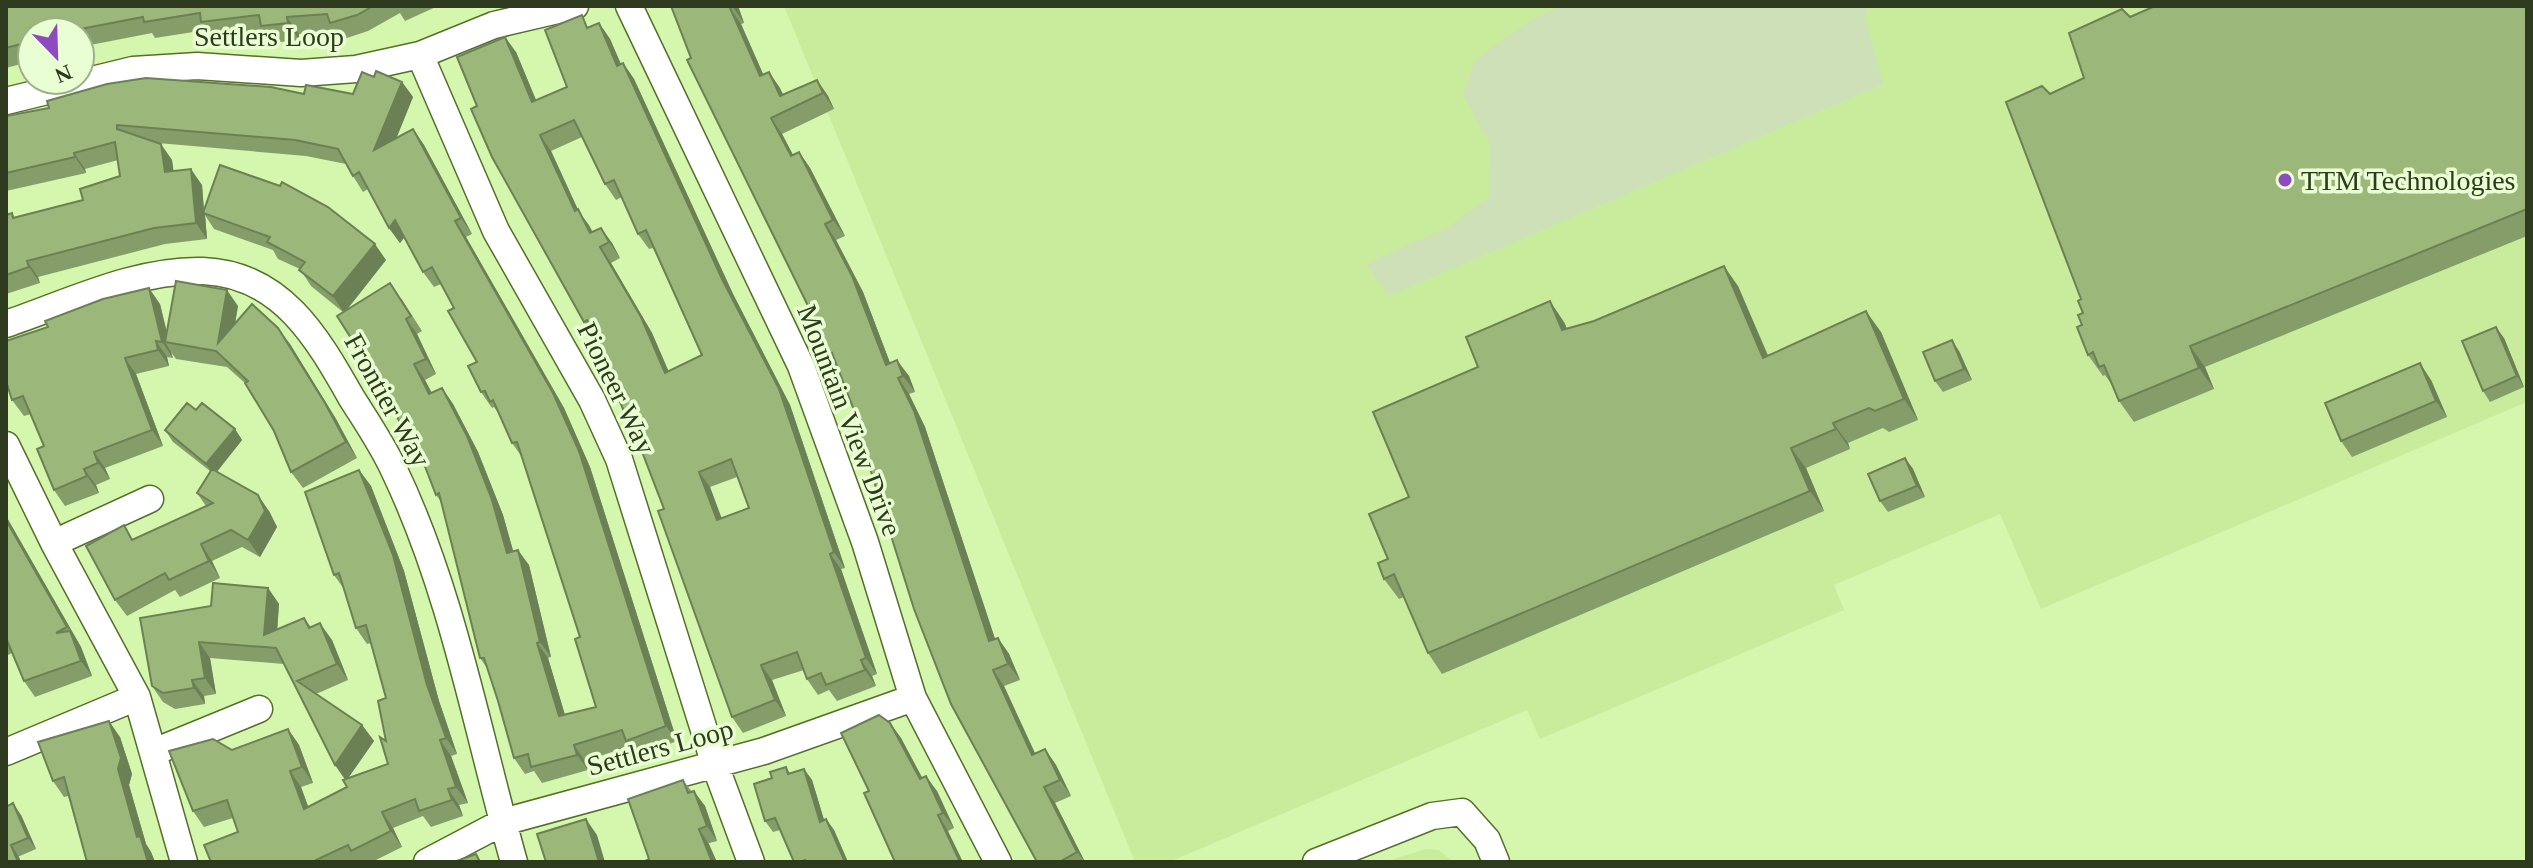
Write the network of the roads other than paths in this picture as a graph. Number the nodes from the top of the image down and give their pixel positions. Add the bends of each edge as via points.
1 (575, 6) edge
2 (629, 6) edge
3 (420, 55) junction
4 (6, 101) edge
5 (6, 324) edge
6 (6, 445) edge
7 (150, 499) dead end
8 (54, 543) junction
9 (137, 697) junction
10 (913, 698) junction
11 (259, 709) dead end
12 (6, 752) edge
13 (154, 752) junction
14 (715, 765) junction
15 (503, 822) junction
16 (184, 862) edge
17 (427, 862) edge
18 (514, 862) edge
19 (751, 862) edge
20 (998, 862) edge
21 (1316, 862) edge
22 (1496, 862) edge

1 - 3 street, Settlers Loop via 494,25
2 - 10 street, Mountain View Drive via 801,366 865,542
3 - 4 street, Settlers Loop via 356,69 301,73 197,66 133,70
3 - 14 street, Pioneer Way via 496,231 592,400 619,459
5 - 15 street, Frontier Way via 157,273 205,271 243,279 276,295 300,316 394,469 422,537
6 - 8 street
7 - 8 street
8 - 9 street
9 - 12 street
9 - 13 street
10 - 14 street, Settlers Loop
10 - 20 street, Mountain View Drive
11 - 13 street
13 - 16 street
14 - 15 street, Settlers Loop
14 - 19 street, Pioneer Way
15 - 17 street, Settlers Loop
15 - 18 street, Frontier Way
21 - 22 street via 1432,816 1462,812 1487,840

